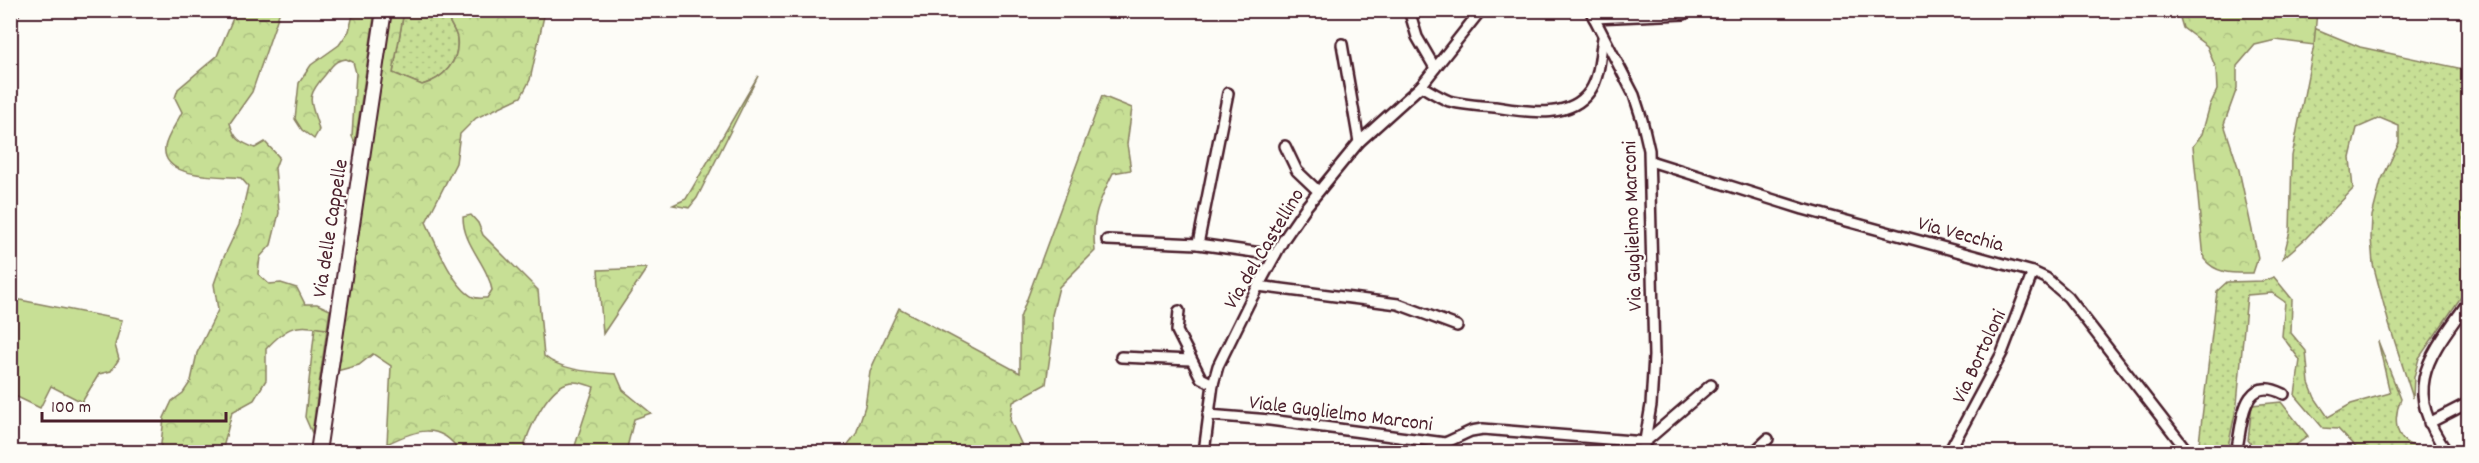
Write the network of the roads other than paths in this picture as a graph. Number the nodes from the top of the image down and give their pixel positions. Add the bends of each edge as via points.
1 (15, 10) edge
2 (384, 10) edge
3 (1409, 10) edge
4 (1481, 10) edge
5 (1592, 14) edge
6 (1684, 14) dead end
7 (10, 16) edge
8 (1603, 38) junction
9 (1342, 44) dead end
10 (1435, 68) junction
11 (1421, 86) junction
12 (1228, 93) dead end
13 (1359, 142) junction
14 (1285, 146) dead end
15 (1650, 161) junction
16 (1318, 191) junction
17 (1107, 240) dead end
18 (1198, 244) junction
19 (1275, 255) junction
20 (2033, 272) junction
21 (1258, 285) junction
22 (2469, 302) edge
23 (1179, 311) dead end
24 (1456, 326) dead end
25 (1120, 357) dead end
26 (1191, 360) junction
27 (1213, 384) junction
28 (1711, 385) dead end
29 (2284, 394) dead end
30 (2469, 403) edge
31 (1208, 415) junction
32 (2429, 423) junction
33 (1768, 439) dead end
34 (1645, 442) junction
35 (318, 453) edge
36 (1204, 453) edge
37 (1643, 453) edge
38 (1754, 453) edge
39 (1949, 453) edge
40 (2187, 453) edge
41 (2236, 453) edge
42 (2447, 453) edge

1 - 7 street
2 - 35 main road, Via delle Cappelle
3 - 10 street via 1416,37
4 - 10 street, Via del Castellino
5 - 6 street
5 - 8 street, Via Guglielmo Marconi
8 - 11 street via 1590,92 1563,109 1532,112 1460,103
8 - 15 street, Via Guglielmo Marconi via 1639,108
9 - 13 street
10 - 11 street, Via del Castellino
11 - 13 street, Via del Castellino
12 - 18 street
13 - 16 street, Via del Castellino
14 - 16 street via 1297,171
15 - 20 street, Via Vecchia via 1803,209
15 - 34 street, Via Guglielmo Marconi via 1654,356
16 - 19 street, Via del Castellino
17 - 18 street
18 - 19 street
19 - 21 street, Via del Castellino
20 - 39 street, Via Bortoloni via 2002,353
20 - 40 street, Via Vecchia via 2067,297
21 - 24 street via 1398,304
21 - 27 street, Via del Castellino
22 - 32 street via 2428,362 2423,396
23 - 26 street via 1177,331
25 - 26 street
26 - 27 street via 1201,378
27 - 31 street, Via del Castellino
28 - 34 street
29 - 41 street via 2266,389 2247,399
30 - 32 street
31 - 34 street, Viale Guglielmo Marconi via 1445,443 1483,429
31 - 36 street, Via del Castellino
32 - 42 street
33 - 38 street
34 - 37 street, Via Guglielmo Marconi

